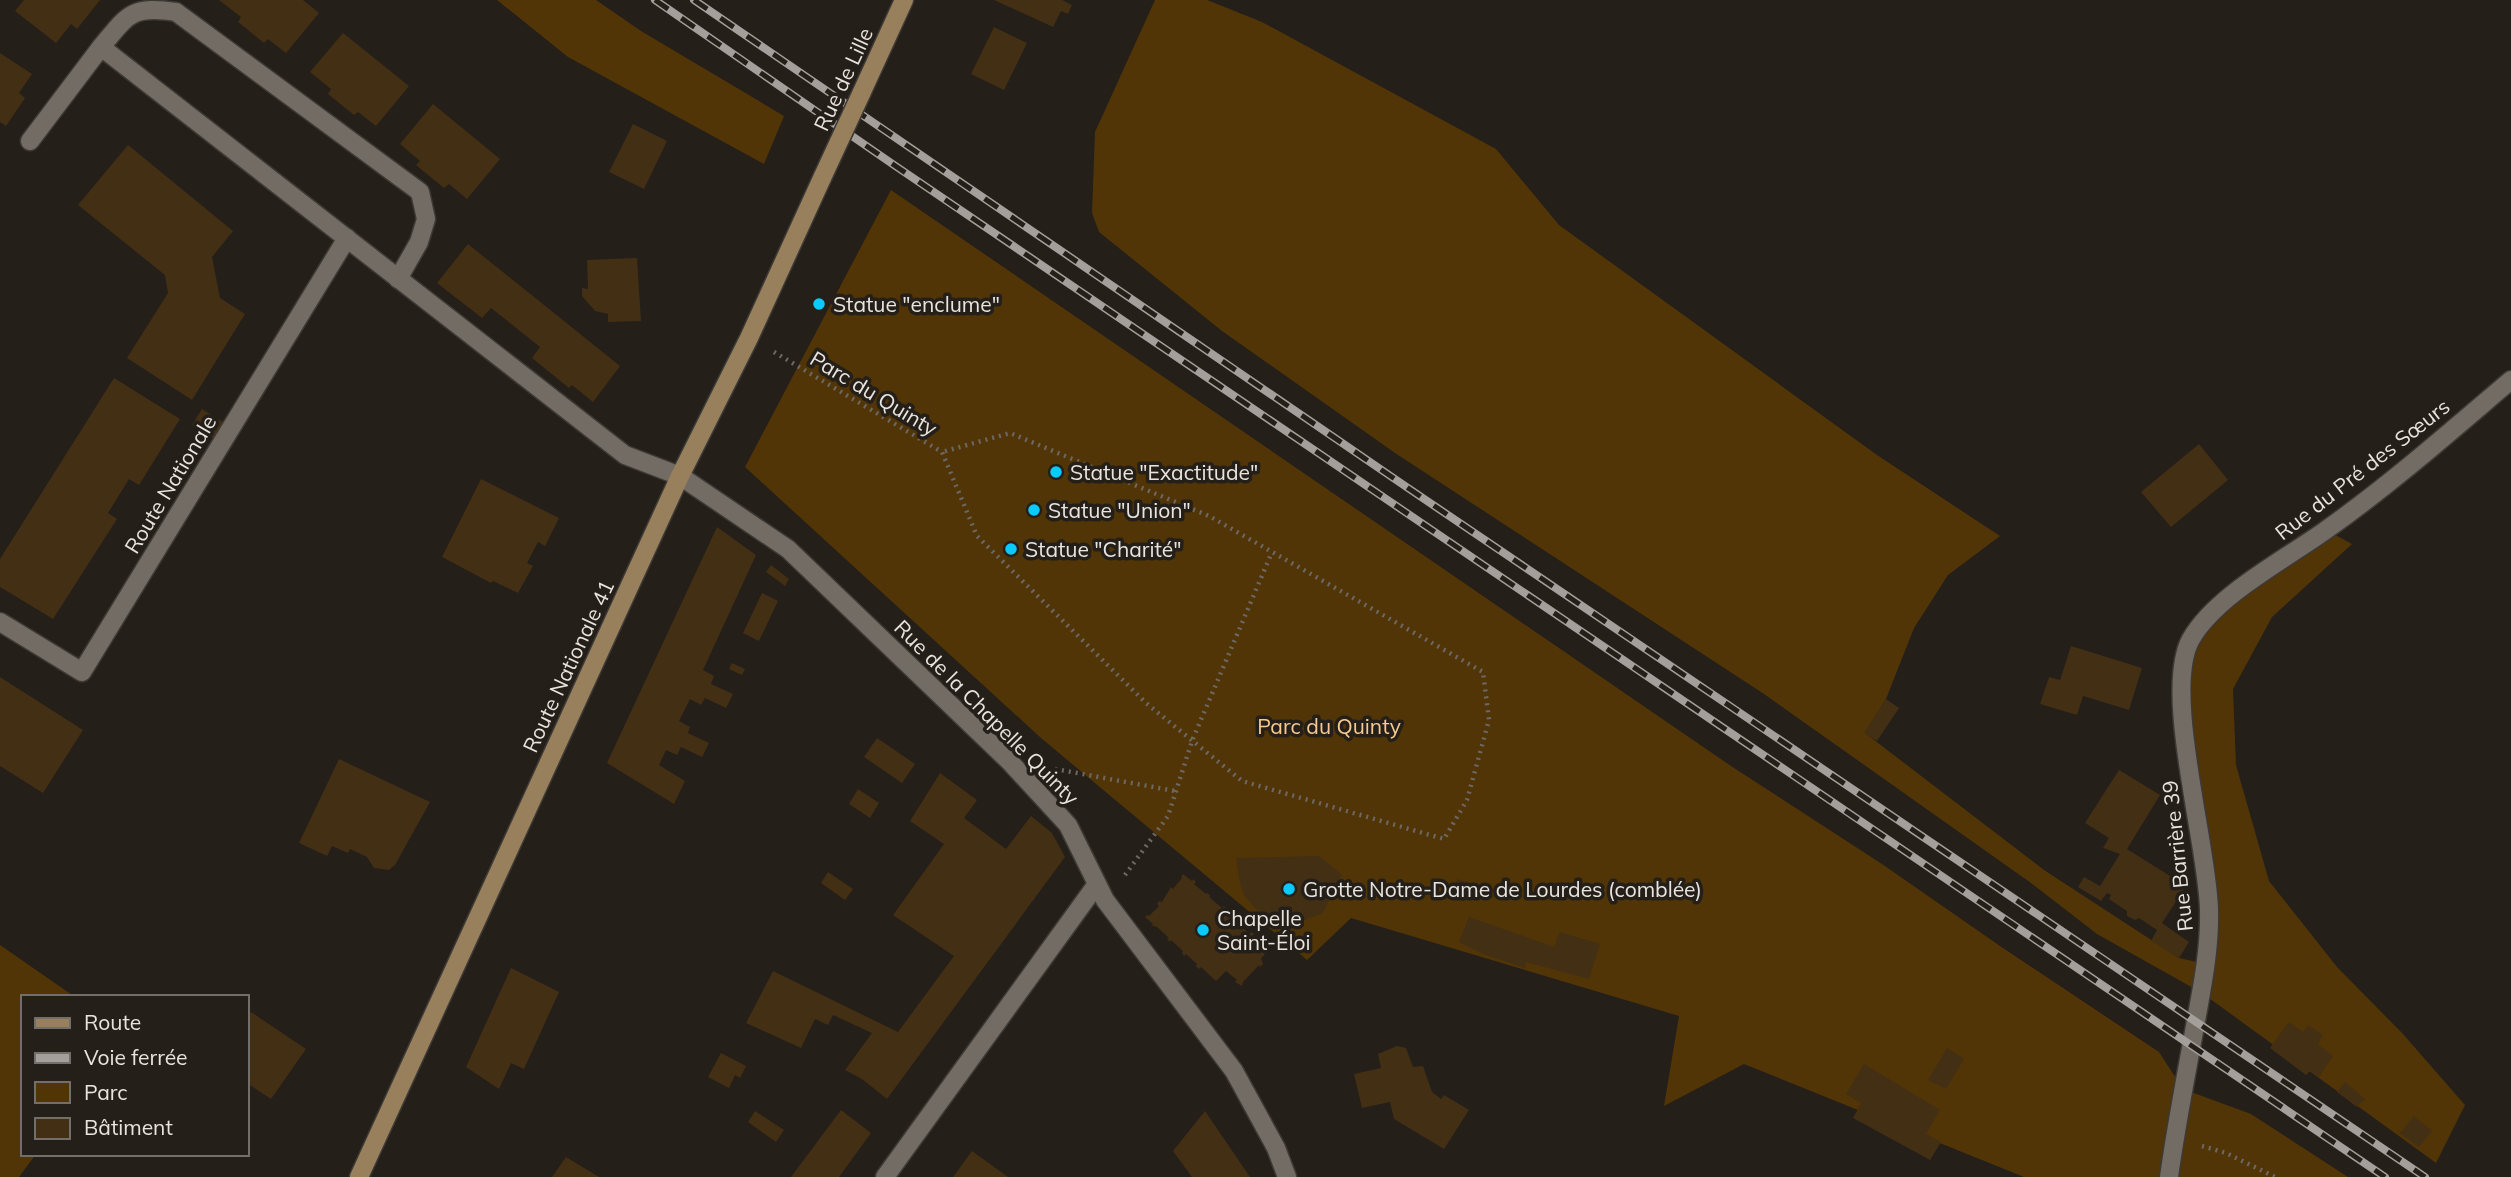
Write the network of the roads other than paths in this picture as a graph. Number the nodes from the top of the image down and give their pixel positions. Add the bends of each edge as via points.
1 (904, 0) edge
2 (101, 47) junction
3 (30, 141) dead end
4 (823, 176) joint
5 (347, 238) junction
6 (398, 279) junction
7 (2511, 380) edge
8 (680, 475) junction
9 (2206, 618) joint
10 (0, 622) edge
11 (1101, 892) junction
12 (359, 1177) edge
13 (885, 1177) edge
14 (1287, 1177) edge
15 (2169, 1177) edge

1 - 4 main road, Rue de Lille, bridge
2 - 3 street
2 - 5 street
2 - 6 street via 128,15 150,8 176,12 421,191 426,219
4 - 8 main road, Route Nationale 41
5 - 6 street
5 - 10 street, Route Nationale via 82,672
6 - 8 street via 625,455
7 - 9 street, Rue du Pré des Sœurs via 2389,483 2254,578
8 - 11 street, Rue de la Chapelle Quinty via 788,549 1009,761 1068,825
8 - 12 main road, Route Nationale 41
9 - 15 street, Rue Barrière 39 via 2184,653 2181,699 2207,885 2206,964
11 - 13 street
11 - 14 street, Rue de la Chapelle Quinty via 1234,1071

